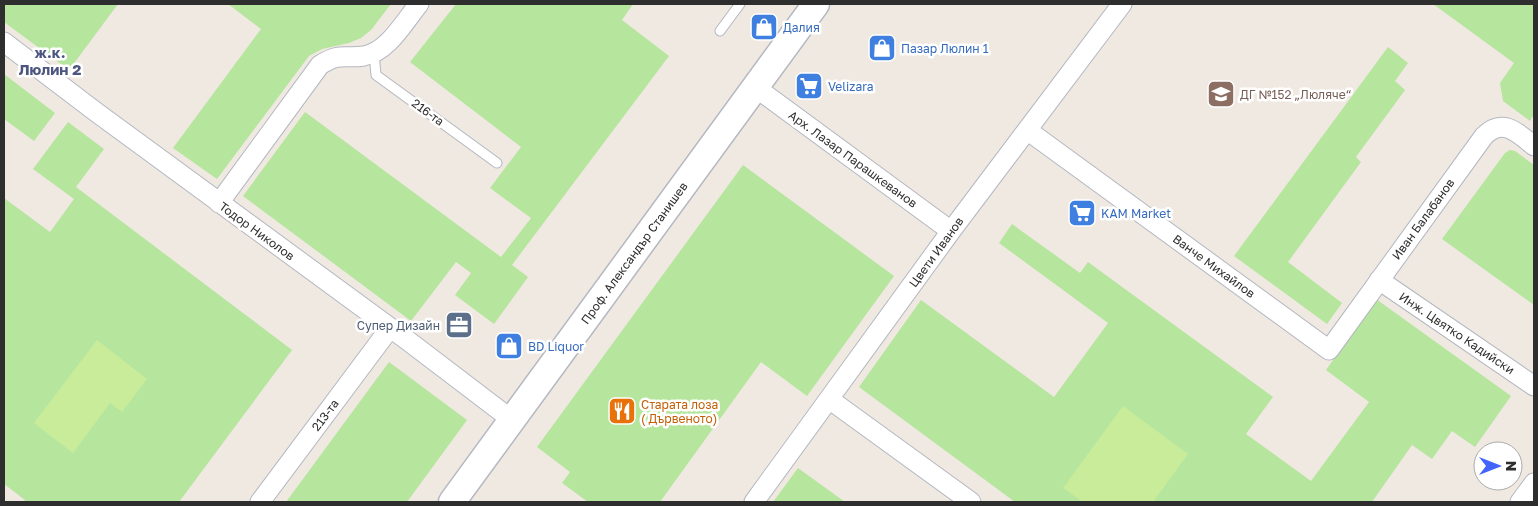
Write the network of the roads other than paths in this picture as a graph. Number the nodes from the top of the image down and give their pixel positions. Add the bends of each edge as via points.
1 (418, 4) edge
2 (740, 4) edge
3 (816, 4) edge
4 (1122, 4) edge
5 (720, 31) dead end
6 (4, 42) edge
7 (374, 53) junction
8 (755, 87) junction
9 (1027, 130) junction
10 (1534, 146) edge
11 (497, 163) dead end
12 (219, 203) junction
13 (951, 231) junction
14 (1379, 280) junction
15 (390, 328) junction
16 (1328, 350) joint
17 (1534, 386) edge
18 (829, 399) junction
19 (512, 420) junction
20 (1534, 483) edge
21 (260, 502) edge
22 (452, 502) edge
23 (754, 502) edge
24 (971, 502) edge
25 (1520, 502) edge

1 - 7 street via 383,47
2 - 5 lane
3 - 8 street, Проф. Александър Станишев
4 - 9 street, Цвети Иванов
6 - 12 street, Тодор Николов
7 - 11 lane, 216-та via 376,75
7 - 12 street via 340,56 320,65
8 - 13 street, Арх. Лазар Парашкеванов
8 - 19 street, Проф. Александър Станишев
9 - 13 street, Цвети Иванов
9 - 16 street, Ванче Михайлов
10 - 14 street, Иван Балабанов via 1508,128 1489,131
12 - 15 street, Тодор Николов
13 - 18 street, Цвети Иванов
14 - 16 street, Иван Балабанов
14 - 17 street, Инж. Цвятко Кадийски
15 - 19 street, Тодор Николов
15 - 21 street, 213-та
18 - 23 street, Цвети Иванов
18 - 24 street
19 - 22 street, Проф. Александър Станишев
20 - 25 street

